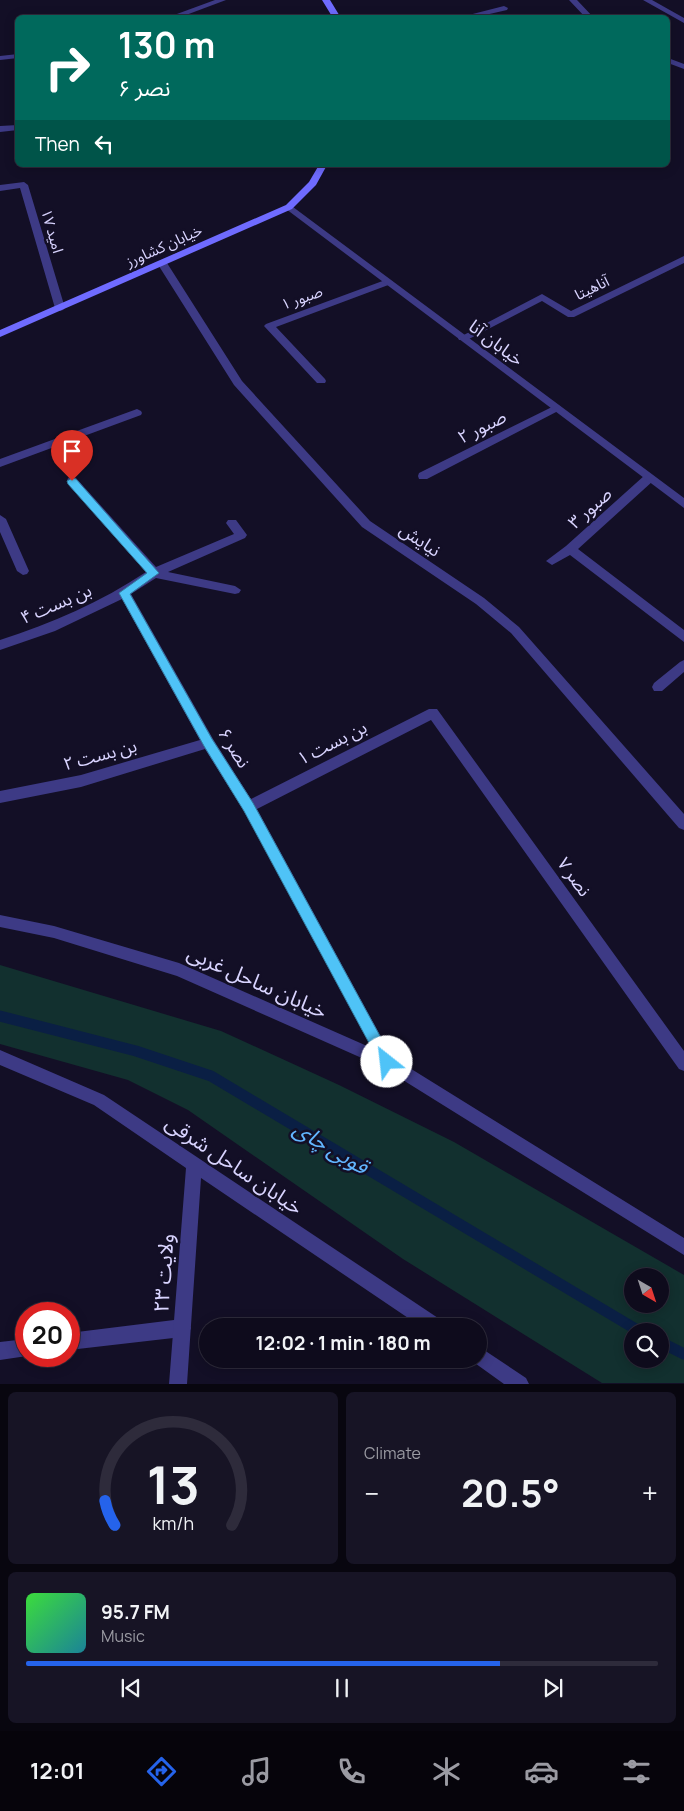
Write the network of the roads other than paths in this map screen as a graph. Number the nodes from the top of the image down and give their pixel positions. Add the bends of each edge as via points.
1 (222, 0) edge
2 (326, 0) edge
3 (573, 0) edge
4 (647, 0) edge
5 (504, 8) dead end
6 (179, 15) edge
7 (335, 15) edge
8 (473, 15) edge
9 (588, 15) edge
10 (684, 21) edge
11 (15, 56) edge
12 (0, 58) edge
13 (670, 61) edge
14 (684, 67) edge
15 (15, 127) edge
16 (0, 129) edge
17 (322, 167) edge
18 (0, 188) edge
19 (289, 207) junction
20 (684, 259) edge
21 (162, 263) junction
22 (388, 282) junction
23 (60, 308) junction
24 (0, 334) edge
25 (463, 338) junction
26 (321, 381) dead end
27 (556, 408) junction
28 (137, 413) dead end
29 (0, 463) edge
30 (423, 476) dead end
31 (649, 478) junction
32 (72, 481) dead end
33 (684, 504) edge
34 (0, 519) edge
35 (232, 523) dead end
36 (570, 549) junction
37 (552, 561) dead end
38 (23, 571) dead end
39 (154, 573) junction
40 (235, 590) dead end
41 (124, 593) junction
42 (684, 637) edge
43 (0, 645) edge
44 (684, 665) edge
45 (658, 687) dead end
46 (433, 713) joint
47 (208, 743) junction
48 (0, 796) edge
49 (248, 807) junction
50 (684, 824) edge
51 (0, 921) edge
52 (0, 1057) edge
53 (387, 1062) junction
54 (684, 1064) edge
55 (194, 1165) junction
56 (684, 1247) edge
57 (423, 1318) edge
58 (182, 1328) junction
59 (80, 1341) edge
60 (15, 1349) edge
61 (0, 1351) edge
62 (487, 1361) edge
63 (178, 1384) edge
64 (520, 1384) edge

1 - 6 street
2 - 7 main road
3 - 9 street
4 - 10 street
5 - 8 street
11 - 12 street
13 - 14 street
15 - 16 street
17 - 19 main road, خیابان کشاورز via 313,184
18 - 23 street, امید ۱۷ via 24,185
19 - 21 main road, خیابان کشاورز
19 - 22 street, خیابان آنا
20 - 25 street, آناهیتا via 571,316 542,296
21 - 23 main road, خیابان کشاورز
21 - 50 street, نیایش via 238,383 366,524 480,601 515,630
22 - 25 street, خیابان آنا
22 - 26 street, صبور ۱ via 269,326
23 - 24 main road, خیابان کشاورز
25 - 27 street, خیابان آنا
27 - 30 street, صبور ۲
27 - 31 street, خیابان آنا
28 - 29 street
31 - 33 street, خیابان آنا
31 - 36 street, صبور ۳
32 - 39 street
34 - 38 street
35 - 39 street via 241,535
36 - 37 street, صبور ۳
36 - 42 street
39 - 40 street
39 - 41 street
41 - 43 street, بن بست ۴ via 50,628
41 - 47 street, نصر ۶
44 - 45 street
46 - 49 street, بن بست ۱
46 - 54 street, نصر ۷
47 - 48 street, بن بست ۲ via 81,781
47 - 49 street, نصر ۶
49 - 53 street, نصر ۶
51 - 53 street, خیابان ساحل غربی via 54,932 179,970
52 - 55 street, خیابان ساحل شرقی via 99,1100
53 - 56 street, خیابان ساحل غربی
55 - 57 street, خیابان ساحل شرقی
55 - 58 street, ولایت ۲۳
58 - 59 street
58 - 63 street, ولایت ۲۳
60 - 61 street
62 - 64 street

